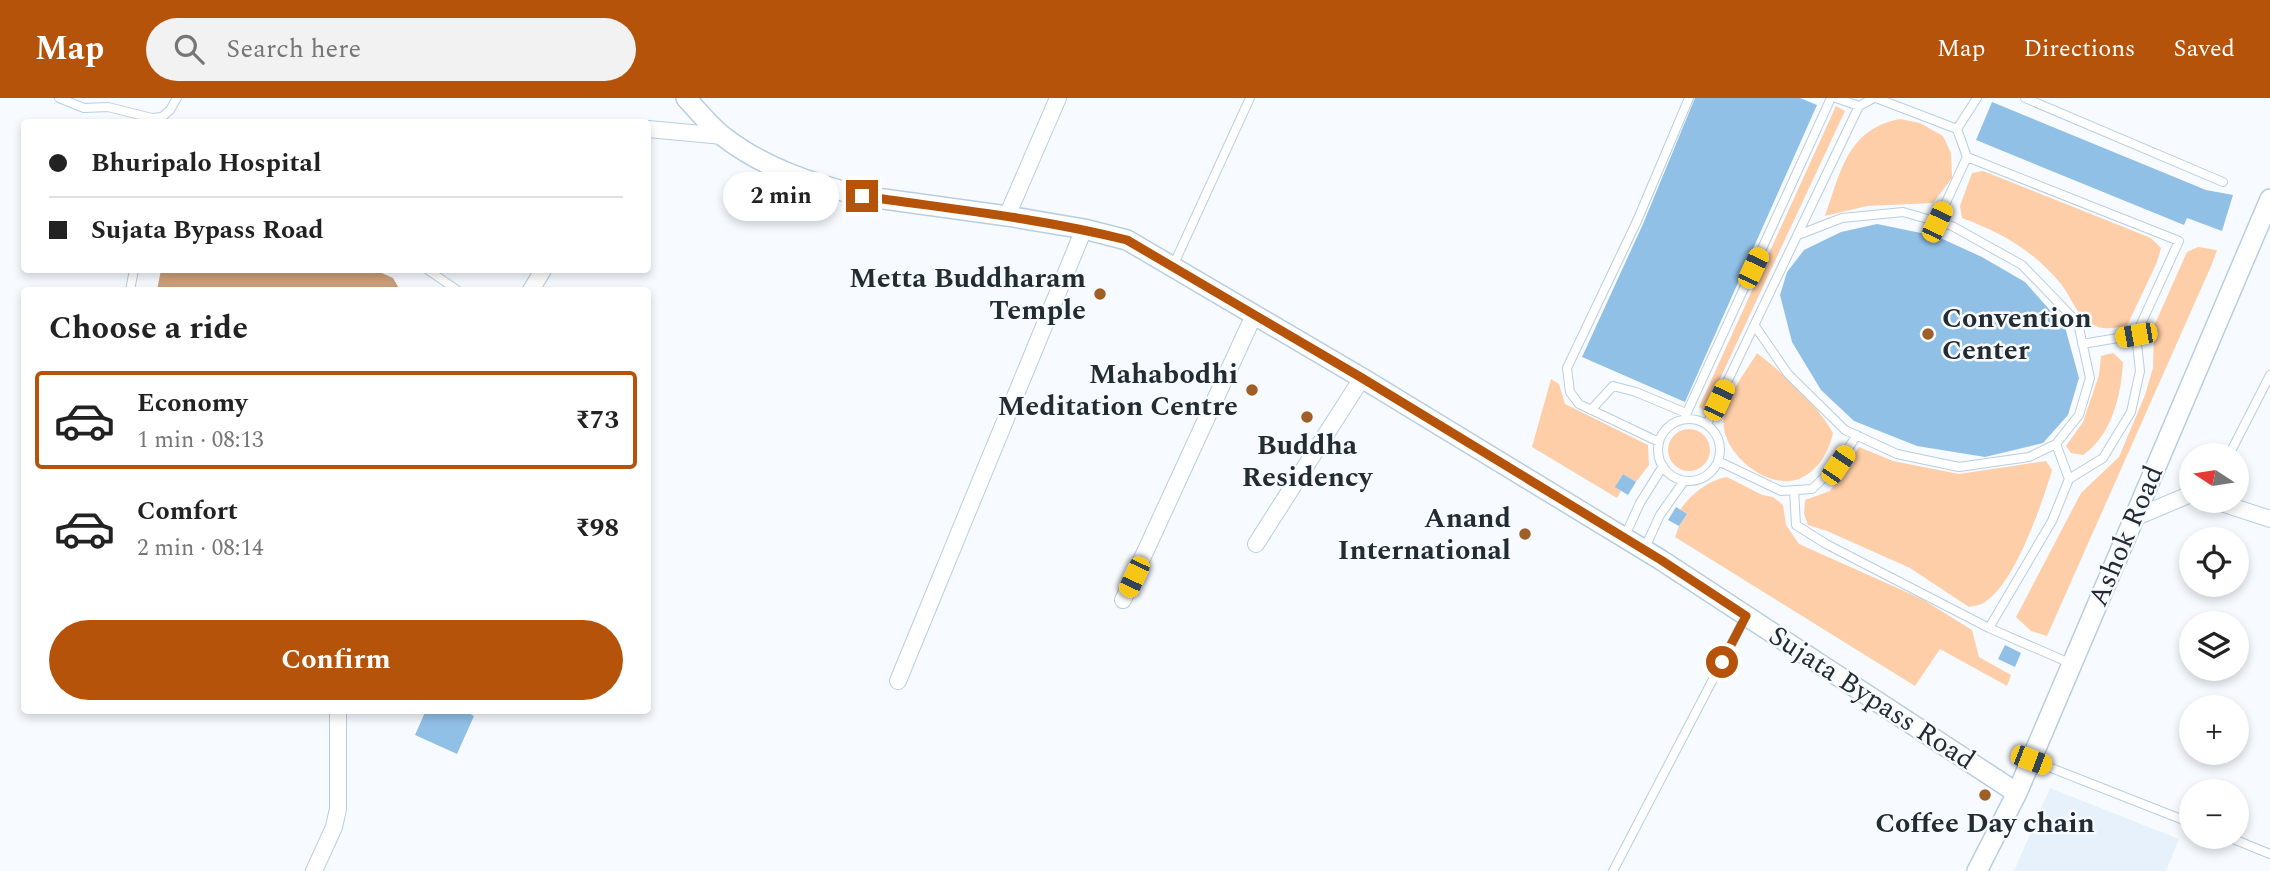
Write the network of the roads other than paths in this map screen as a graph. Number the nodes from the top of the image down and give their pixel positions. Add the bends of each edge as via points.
1 (59, 98) edge
2 (177, 98) edge
3 (686, 98) edge
4 (1058, 98) edge
5 (1250, 98) edge
6 (1689, 98) edge
7 (1834, 98) edge
8 (1875, 98) edge
9 (1977, 98) edge
10 (2025, 98) edge
11 (1859, 106) junction
12 (651, 129) edge
13 (1957, 129) junction
14 (723, 136) junction
15 (1967, 157) junction
16 (2223, 181) dead end
17 (2270, 199) edge
18 (1007, 216) junction
19 (1937, 222) junction
20 (1084, 229) junction
21 (1798, 235) junction
22 (1173, 266) junction
23 (432, 273) edge
24 (453, 287) edge
25 (1254, 315) junction
26 (1755, 326) junction
27 (2136, 335) junction
28 (2082, 344) junction
29 (2270, 375) edge
30 (1362, 378) junction
31 (1591, 410) junction
32 (1685, 416) junction
33 (1707, 424) junction
34 (1857, 435) junction
35 (1659, 442) junction
36 (2234, 443) edge
37 (2056, 444) junction
38 (1718, 461) junction
39 (1663, 466) junction
40 (2069, 479) junction
41 (1684, 481) junction
42 (1794, 490) junction
43 (2179, 499) edge
44 (2249, 512) edge
45 (2134, 518) junction
46 (2270, 519) edge
47 (1624, 538) junction
48 (1256, 544) dead end
49 (1644, 550) junction
50 (1123, 600) dead end
51 (1746, 616) junction
52 (1989, 628) junction
53 (2072, 664) junction
54 (898, 681) dead end
55 (338, 714) edge
56 (2031, 760) junction
57 (2017, 793) junction
58 (2179, 818) edge
59 (2249, 845) edge
60 (2270, 853) edge
61 (314, 871) edge
62 (1613, 871) edge
63 (1977, 871) edge

1 - 2 lane via 84,108 108,107 152,118 162,117
3 - 14 street, Sujata Bypass Road
4 - 18 street
5 - 22 lane
6 - 31 lane via 1567,368 1570,392
7 - 11 lane
7 - 32 lane
8 - 11 lane
8 - 13 lane
9 - 13 lane
10 - 16 lane
11 - 21 lane
12 - 14 street
13 - 15 lane
14 - 18 street, Sujata Bypass Road via 778,169 832,189
15 - 19 lane
15 - 27 lane via 2179,241
17 - 45 street, Ashok Road
18 - 20 street, Sujata Bypass Road
19 - 21 lane via 1903,212 1842,218
19 - 28 lane via 2022,265 2078,323
20 - 22 street, Sujata Bypass Road via 1127,240
20 - 54 street
21 - 26 lane
22 - 25 street, Sujata Bypass Road
23 - 24 lane
25 - 30 street, Sujata Bypass Road
25 - 50 street
26 - 33 lane
26 - 34 lane via 1788,374 1845,430
27 - 28 lane
27 - 40 lane via 2140,371 2131,412 2103,458
28 - 37 lane via 2090,378 2078,415
29 - 36 lane
30 - 47 street, Sujata Bypass Road
30 - 48 street
31 - 32 lane via 1613,386
31 - 35 lane
32 - 33 lane
32 - 35 lane via 1670,425
33 - 38 lane via 1719,441
34 - 37 lane via 1897,454 1959,467 2029,457
34 - 42 lane via 1838,465 1812,489
35 - 39 lane
37 - 40 lane
38 - 41 lane via 1705,477
38 - 42 lane via 1781,491
39 - 41 lane
39 - 47 lane
40 - 52 lane via 2052,521
41 - 49 lane via 1660,515
42 - 52 lane via 1796,524
43 - 45 street
44 - 46 street
45 - 53 street, Ashok Road
47 - 49 street, Sujata Bypass Road
49 - 51 street, Sujata Bypass Road
51 - 57 street, Sujata Bypass Road
51 - 62 lane
52 - 53 lane
53 - 56 street, Ashok Road
55 - 61 street via 338,809
56 - 57 street, Ashok Road
56 - 58 lane
57 - 63 street, Ashok Road
59 - 60 lane

